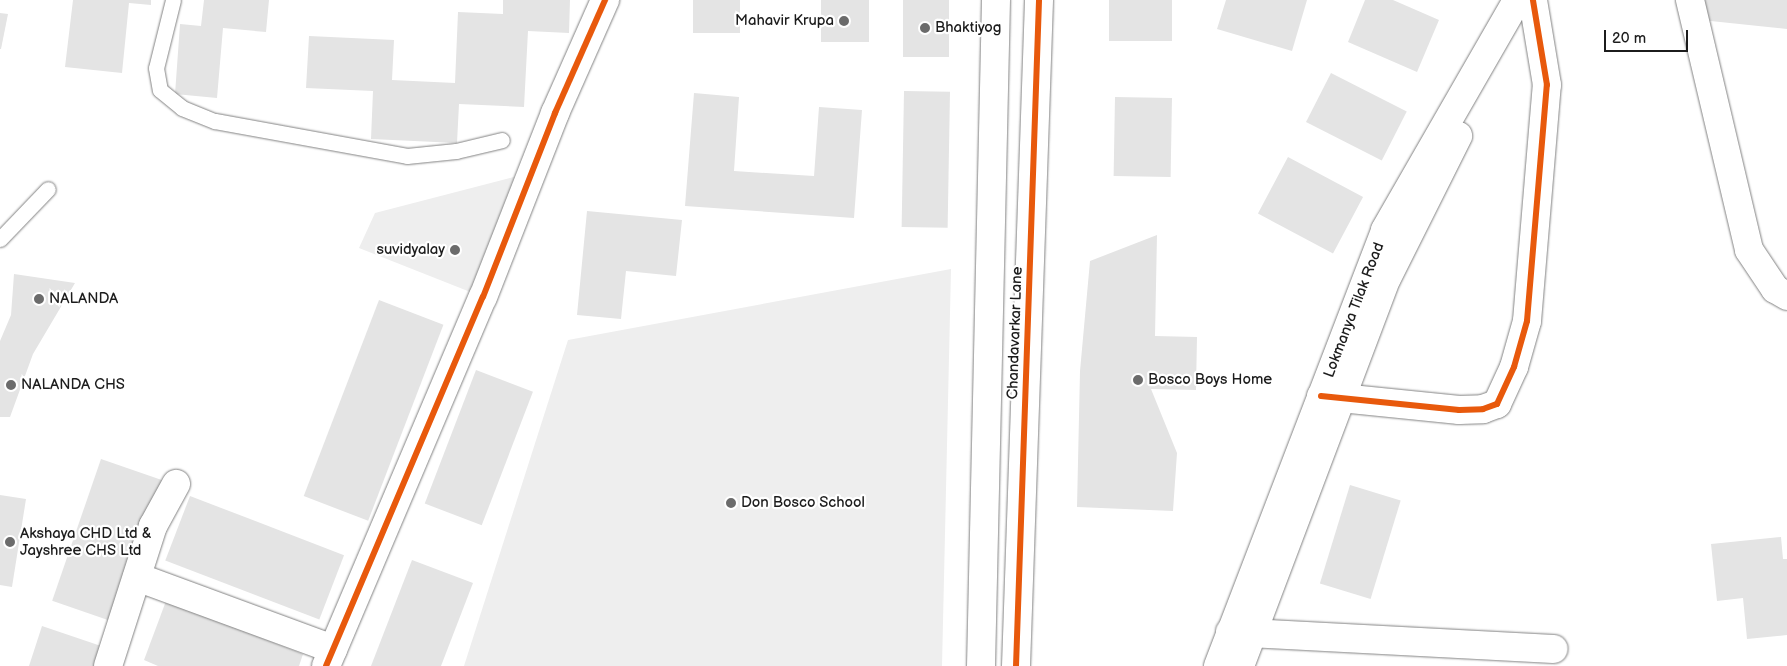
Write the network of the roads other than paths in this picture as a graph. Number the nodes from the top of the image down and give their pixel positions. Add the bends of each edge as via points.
1 (173, 0) edge
2 (605, 0) edge
3 (996, 0) edge
4 (1039, 0) edge
5 (1517, 0) edge
6 (1532, 0) edge
7 (1690, 0) edge
8 (502, 140) dead end
9 (48, 189) dead end
10 (0, 239) edge
11 (1787, 296) edge
12 (1332, 397) junction
13 (176, 484) dead end
14 (136, 577) junction
15 (1240, 633) junction
16 (1554, 649) dead end
17 (330, 658) edge
18 (108, 666) edge
19 (981, 666) edge
20 (1016, 666) edge
21 (1218, 666) edge
22 (1240, 666) edge

1 - 8 lane via 156,68 160,90 182,108 214,121 407,156 456,151
2 - 17 street
3 - 19 street, Chandavarkar Lane
4 - 20 street, Chandavarkar Lane
5 - 12 street, Lokmanya Tilak Road via 1385,230
6 - 12 street, Lokmanya Tilak Road via 1387,278
6 - 12 street via 1547,85 1527,321 1514,367 1497,404 1483,409 1459,410
7 - 11 street via 1749,250 1775,289
9 - 10 lane
12 - 15 street, Lokmanya Tilak Road
13 - 14 street via 154,526
14 - 17 street
14 - 18 street
15 - 16 street
15 - 21 street, Lokmanya Tilak Road
15 - 22 street, Lokmanya Tilak Road

